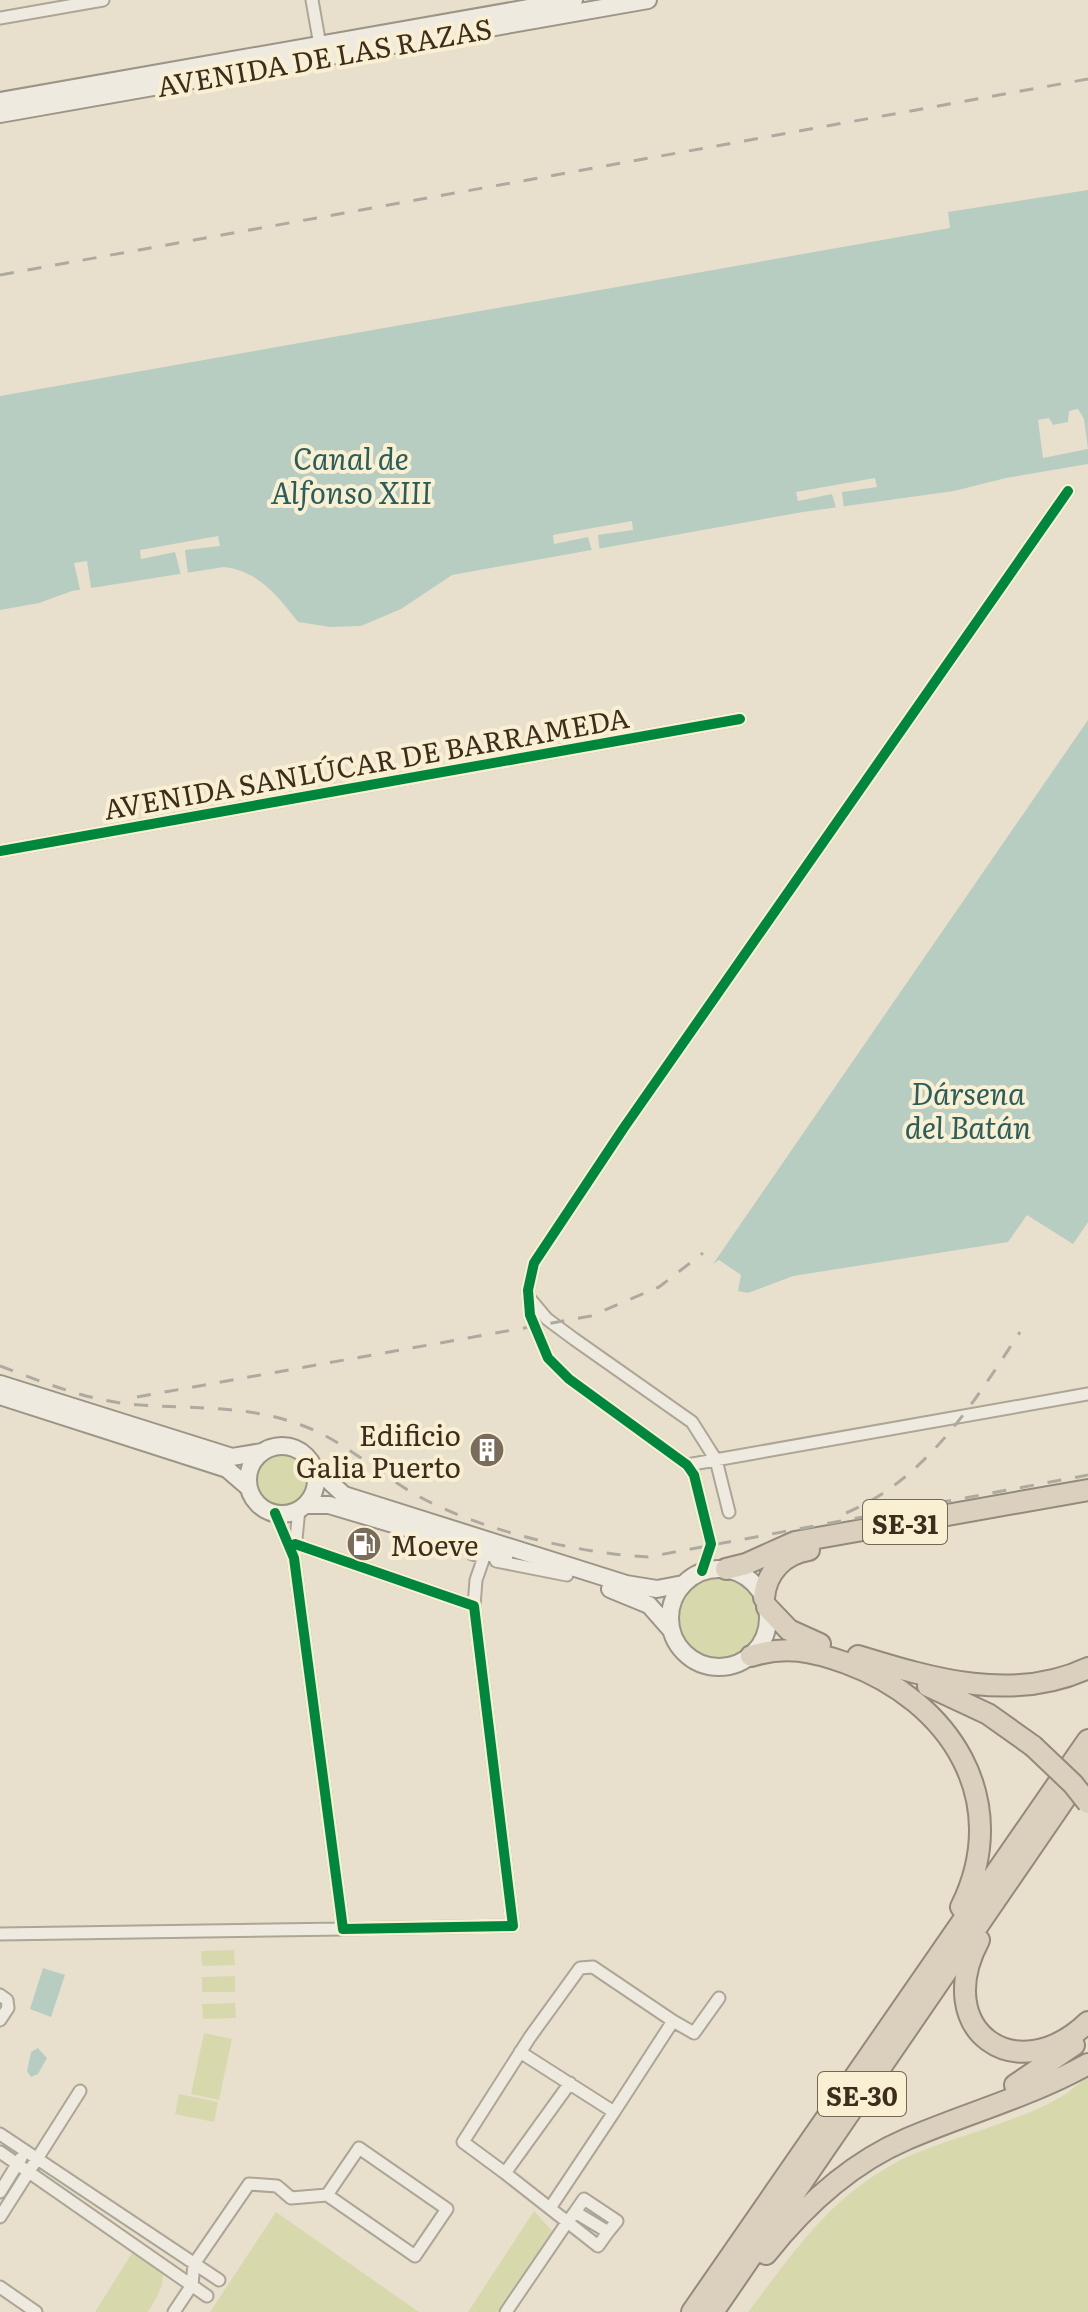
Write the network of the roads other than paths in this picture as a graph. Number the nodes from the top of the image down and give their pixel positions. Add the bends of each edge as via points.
1 (103, 0) edge
2 (312, 0) edge
3 (574, 0) edge
4 (648, 0) edge
5 (521, 5) edge
6 (0, 18) edge
7 (321, 50) junction
8 (0, 101) edge
9 (0, 114) edge
10 (1068, 491) dead end
11 (740, 719) dead end
12 (0, 851) edge
13 (531, 1300) junction
14 (0, 1384) edge
15 (1088, 1394) edge
16 (0, 1396) edge
17 (0, 1404) edge
18 (262, 1452) junction
19 (716, 1460) junction
20 (687, 1465) junction
21 (314, 1467) junction
22 (1088, 1490) edge
23 (251, 1492) junction
24 (1088, 1502) edge
25 (302, 1507) junction
26 (729, 1512) dead end
27 (275, 1513) junction
28 (295, 1544) junction
29 (484, 1557) junction
30 (294, 1558) junction
31 (726, 1569) junction
32 (702, 1571) junction
33 (567, 1575) junction
34 (683, 1584) junction
35 (766, 1602) junction
36 (474, 1606) junction
37 (671, 1630) junction
38 (751, 1656) junction
39 (872, 1666) junction
40 (1088, 1668) edge
41 (1088, 1740) edge
42 (1088, 1765) edge
43 (1088, 1803) edge
44 (1012, 1876) junction
45 (343, 1929) junction
46 (0, 1934) edge
47 (931, 1963) junction
48 (0, 1995) edge
49 (719, 1998) dead end
50 (0, 2020) edge
51 (673, 2021) junction
52 (1088, 2022) edge
53 (1088, 2031) edge
54 (520, 2052) junction
55 (1088, 2064) edge
56 (570, 2083) junction
57 (80, 2091) dead end
58 (614, 2112) junction
59 (0, 2134) edge
60 (905, 2139) junction
61 (25, 2151) junction
62 (0, 2152) edge
63 (36, 2158) junction
64 (17, 2164) junction
65 (28, 2171) junction
66 (505, 2173) junction
67 (0, 2192) edge
68 (327, 2195) junction
69 (563, 2195) junction
70 (584, 2199) junction
71 (550, 2208) junction
72 (575, 2212) junction
73 (0, 2217) edge
74 (566, 2224) junction
75 (608, 2232) junction
76 (194, 2264) junction
77 (219, 2280) dead end
78 (192, 2285) junction
79 (0, 2287) edge
80 (207, 2296) dead end
81 (19, 2300) junction
82 (10, 2312) edge
83 (36, 2312) edge
84 (174, 2312) edge
85 (506, 2312) edge
86 (692, 2312) edge
87 (713, 2312) edge
88 (724, 2312) edge

1 - 6 street
2 - 7 street
3 - 5 main road, AVENIDA DE LAS RAZAS
4 - 7 main road, AVENIDA DE LAS RAZAS
5 - 7 main road, AVENIDA DE LAS RAZAS
7 - 8 main road, AVENIDA DE LAS RAZAS
7 - 9 main road, AVENIDA DE LAS RAZAS
10 - 13 street via 541,1249 530,1275
11 - 12 street, AVENIDA SANLÚCAR DE BARRAMEDA
13 - 19 street via 547,1319 692,1422
13 - 20 street via 533,1326 557,1370
14 - 18 main road via 232,1457
15 - 19 street
16 - 23 main road via 227,1469
17 - 23 street via 219,1473
18 - 21 main road via 290,1446
18 - 23 main road via 250,1468
19 - 20 street
19 - 26 street
20 - 32 street via 699,1486 711,1544
21 - 25 main road via 316,1484
21 - 34 main road via 344,1495 626,1584 657,1589
22 - 31 highway, SE-31 via 795,1542
23 - 27 main road via 262,1507
24 - 35 highway, SE-31 via 801,1552 769,1575
25 - 27 main road
25 - 28 street
25 - 29 street
25 - 33 main road via 329,1505
27 - 30 street
28 - 30 street
28 - 36 street
29 - 33 street
29 - 36 street
30 - 45 street
31 - 32 main road
31 - 35 main road via 748,1577
32 - 34 main road
33 - 37 main road via 649,1605
34 - 37 main road via 673,1601
35 - 38 main road via 765,1637
35 - 39 highway via 779,1623 802,1638
36 - 45 street via 513,1926
37 - 38 main road via 687,1655 704,1665 733,1665
38 - 39 highway via 785,1648
39 - 40 highway via 999,1686 1034,1684
39 - 43 highway, bridge via 978,1708 1033,1746
39 - 47 highway via 933,1715 954,1741 978,1804 973,1879
41 - 47 highway, SE-30
42 - 44 highway, SE-30
44 - 52 highway via 964,1977 964,2005 973,2027 989,2044 1029,2052 1059,2045
44 - 87 highway, SE-30
45 - 46 street
47 - 86 highway, SE-30
48 - 50 street via 8,2008
49 - 51 street via 694,2033
51 - 54 street via 593,1967 580,1968
51 - 58 street
53 - 60 highway via 1027,2080 917,2125
54 - 56 street
54 - 66 street via 463,2142
55 - 60 highway via 1024,2095
56 - 58 street
56 - 66 street
57 - 63 street
58 - 69 street
59 - 61 street
60 - 88 highway via 866,2161 806,2208
61 - 63 street
61 - 64 street
62 - 64 street
63 - 65 street
63 - 76 street
64 - 65 street
64 - 67 street
65 - 73 street
65 - 78 street
66 - 71 street
68 - 68 street via 415,2256 447,2209 359,2148
68 - 76 street via 291,2198 277,2186 249,2184
69 - 70 street
69 - 71 street
70 - 72 street
70 - 75 street via 617,2221
71 - 74 street
72 - 74 street
72 - 75 street
74 - 75 street via 598,2246
74 - 85 street
76 - 77 street
76 - 78 street
78 - 80 street
78 - 84 street
79 - 81 street
81 - 82 street
81 - 83 street

